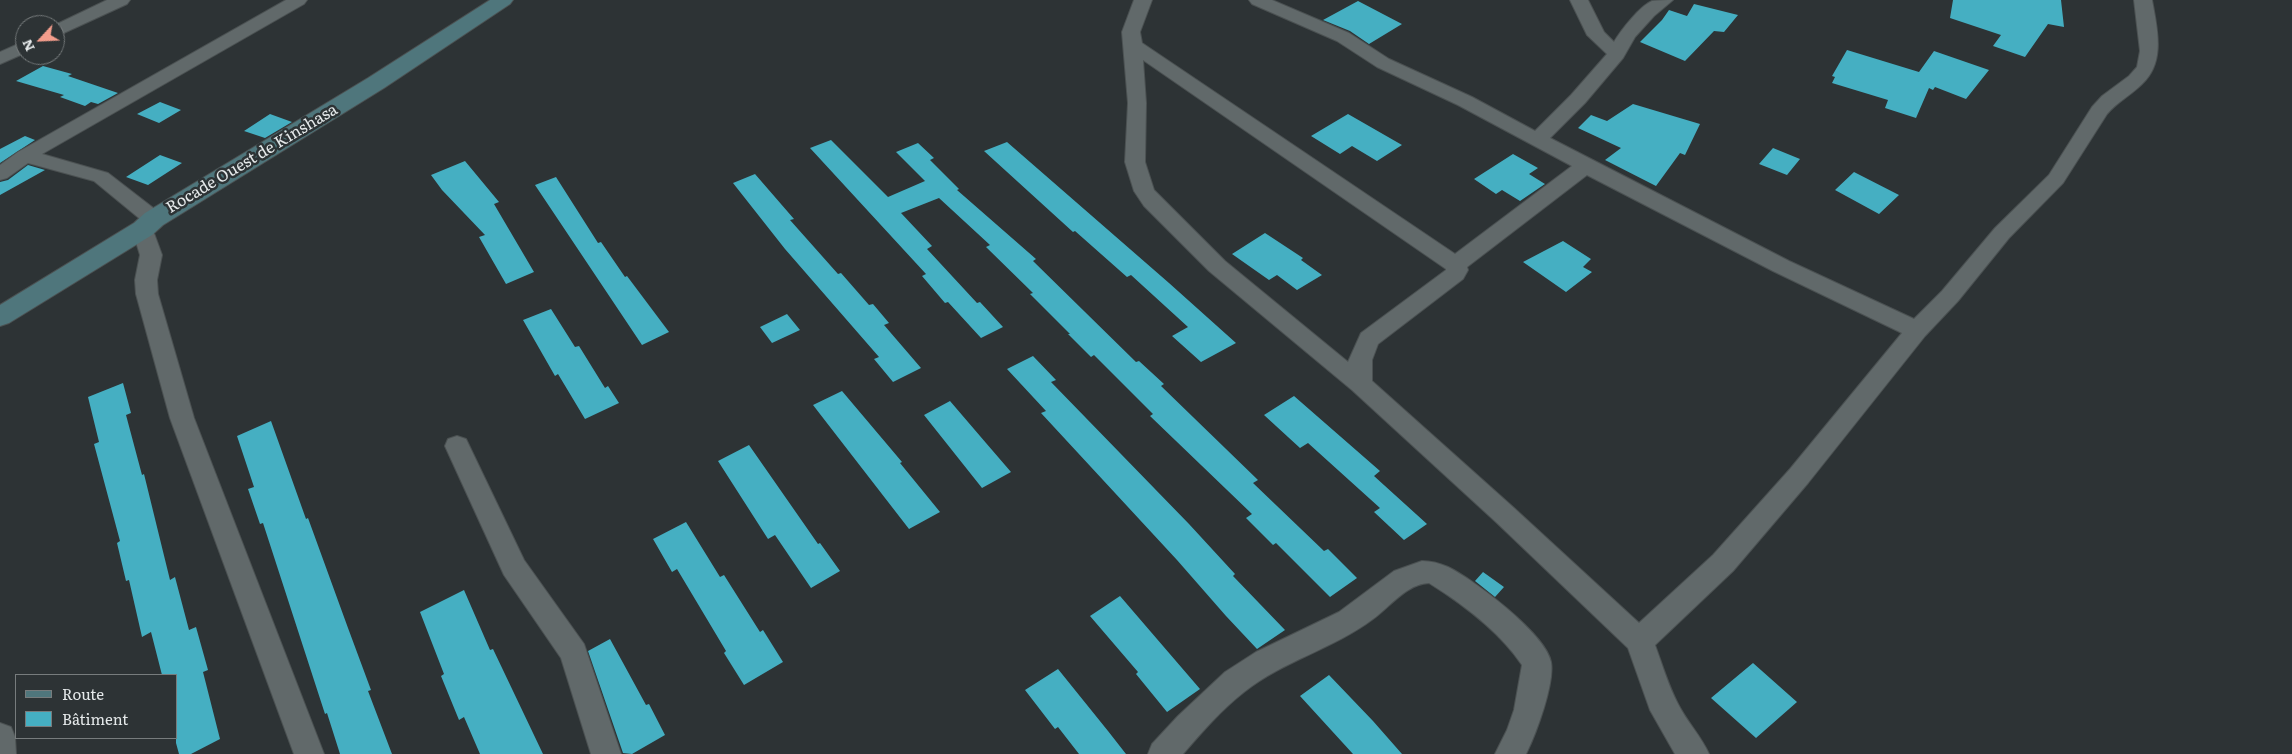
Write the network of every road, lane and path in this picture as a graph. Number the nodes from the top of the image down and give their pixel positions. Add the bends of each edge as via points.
1 (121, 0) edge
2 (298, 0) edge
3 (503, 0) edge
4 (1143, 0) edge
5 (1258, 0) edge
6 (1579, 0) edge
7 (1664, 0) edge
8 (2143, 0) edge
9 (65, 27) edge
10 (1133, 45) junction
11 (15, 51) edge
12 (1617, 54) junction
13 (0, 59) edge
14 (1537, 140) junction
15 (25, 156) junction
16 (1586, 166) junction
17 (0, 174) edge
18 (149, 224) junction
19 (1455, 265) junction
20 (0, 318) edge
21 (1916, 330) junction
22 (1360, 384) junction
23 (457, 446) dead end
24 (1639, 641) junction
25 (0, 737) edge
26 (1, 754) edge
27 (309, 754) edge
28 (606, 754) edge
29 (1163, 754) edge
30 (1510, 754) edge
31 (1694, 754) edge

1 - 9 street
2 - 15 street
3 - 18 main road, Rocade Ouest de Kinshasa
4 - 10 street via 1131,32
5 - 14 street via 1343,37 1383,63
6 - 12 street via 1596,34
7 - 12 street via 1627,35
8 - 21 street via 2149,51 2146,68 2136,80 2108,100 2056,178
10 - 19 street
10 - 22 street via 1137,103 1135,162 1144,191 1216,266
11 - 13 street
12 - 14 street
14 - 16 street
15 - 17 street
15 - 18 street via 101,177
16 - 19 street
16 - 21 street via 1781,266
18 - 20 main road, Rocade Ouest de Kinshasa
18 - 27 street via 151,255 147,294 182,418
19 - 22 street via 1455,274 1369,339 1358,364
21 - 24 street via 1799,476 1723,563
22 - 24 street
23 - 28 street via 514,567 574,653
24 - 31 street via 1665,710
25 - 26 street
29 - 30 street via 1204,708 1235,681 1264,662 1342,625 1365,610 1384,591 1415,572 1432,572 1448,580 1515,634 1537,662 1530,706

